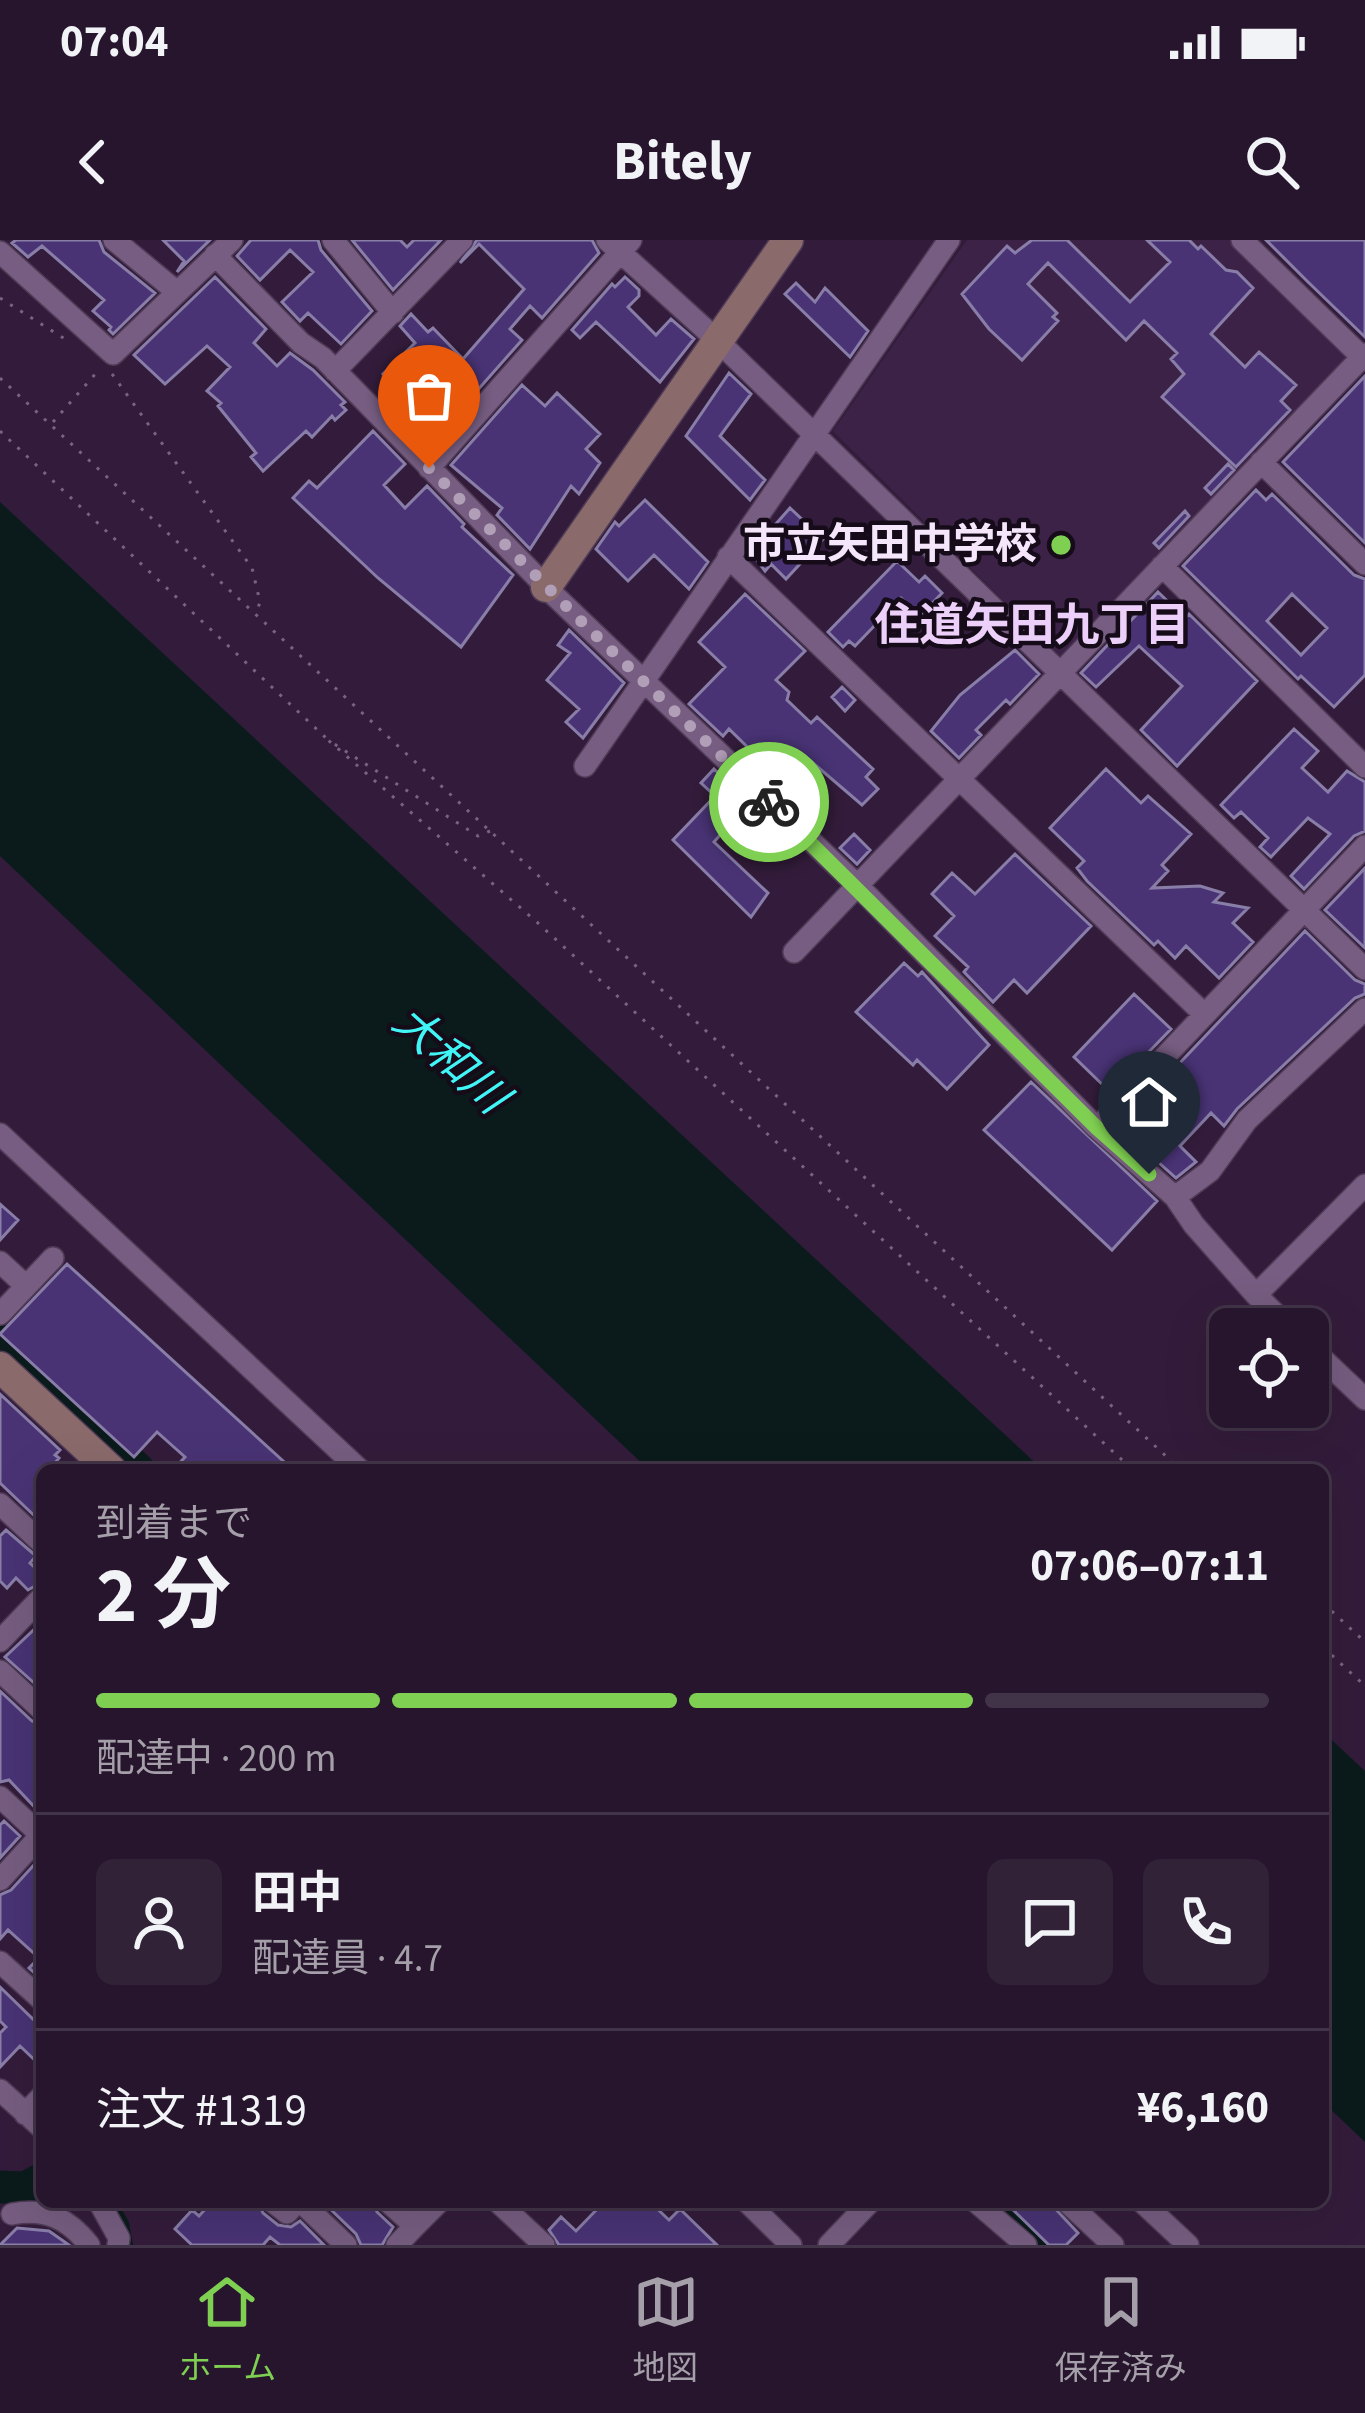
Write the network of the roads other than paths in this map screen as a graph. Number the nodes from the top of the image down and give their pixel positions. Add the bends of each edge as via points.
1 (114, 240) edge
2 (333, 240) edge
3 (462, 240) edge
4 (788, 240) edge
5 (949, 240) edge
6 (1242, 240) edge
7 (620, 244) edge
8 (224, 247) edge
9 (0, 252) edge
10 (177, 292) junction
11 (393, 313) junction
12 (717, 340) junction
13 (1364, 357) edge
14 (335, 371) junction
15 (814, 434) junction
16 (1261, 463) junction
17 (429, 468) junction
18 (728, 557) junction
19 (1365, 563) edge
20 (1162, 566) junction
21 (546, 587) junction
22 (1060, 672) junction
23 (642, 681) junction
24 (585, 766) dead end
25 (1365, 766) edge
26 (957, 777) junction
27 (1365, 846) edge
28 (856, 884) junction
29 (1304, 909) junction
30 (794, 952) dead end
31 (1365, 969) edge
32 (1365, 1009) edge
33 (1204, 1015) junction
34 (1097, 1128) junction
35 (0, 1134) edge
36 (1365, 1185) edge
37 (1175, 1197) junction
38 (53, 1258) dead end
39 (0, 1262) edge
40 (26, 1287) junction
41 (1256, 1295) junction
42 (1270, 1308) edge
43 (0, 1314) edge
44 (1329, 1365) edge
45 (0, 1367) edge
46 (1365, 1399) edge
47 (105, 1464) edge
48 (355, 1464) edge
49 (0, 1504) edge
50 (36, 1537) edge
51 (36, 1603) edge
52 (0, 1641) edge
53 (0, 1671) edge
54 (36, 1704) edge
55 (0, 1797) edge
56 (36, 1830) edge
57 (36, 1841) edge
58 (0, 1880) edge
59 (0, 1962) edge
60 (36, 1995) edge
61 (0, 2090) edge
62 (34, 2121) edge
63 (102, 2208) edge
64 (306, 2208) edge
65 (394, 2208) edge
66 (433, 2208) edge
67 (504, 2208) edge
68 (753, 2208) edge
69 (864, 2208) edge
70 (983, 2208) edge
71 (1073, 2208) edge
72 (1148, 2208) edge
73 (12, 2214) dead end
74 (415, 2227) junction
75 (89, 2245) edge
76 (118, 2245) edge
77 (346, 2245) edge
78 (397, 2245) edge
79 (544, 2245) edge
80 (791, 2245) edge
81 (829, 2245) edge
82 (1026, 2245) edge
83 (1113, 2245) edge
84 (1188, 2245) edge

1 - 10 street
2 - 11 street
3 - 11 street
4 - 12 street
5 - 15 street
6 - 13 street
7 - 12 street
7 - 17 street
8 - 10 street
8 - 14 street via 301,343
9 - 10 street via 113,354
11 - 14 street
12 - 15 street
12 - 21 street
13 - 16 street
14 - 17 street
15 - 18 street
15 - 22 street
16 - 19 street
16 - 20 street
17 - 21 street
18 - 23 street
18 - 26 street
20 - 22 street
20 - 25 street
21 - 23 street
22 - 26 street
22 - 29 street
23 - 24 street
23 - 28 street
26 - 28 street
26 - 33 street
27 - 29 street
28 - 30 street
28 - 34 street
29 - 31 street
29 - 33 street
32 - 37 street via 1247,1120 1210,1171
33 - 34 street
34 - 37 street
35 - 48 street
36 - 41 street
37 - 41 street
38 - 40 street
39 - 40 street
40 - 43 street
41 - 42 street
44 - 46 street
45 - 47 street
49 - 50 street
51 - 52 street
53 - 54 street
55 - 56 street
57 - 58 street
59 - 60 street
61 - 62 street
63 - 76 street
64 - 77 street
65 - 74 street
66 - 74 street
67 - 79 street
68 - 80 street
69 - 81 street
70 - 82 street
71 - 83 street
72 - 84 street
73 - 75 street via 55,2216
74 - 78 street

